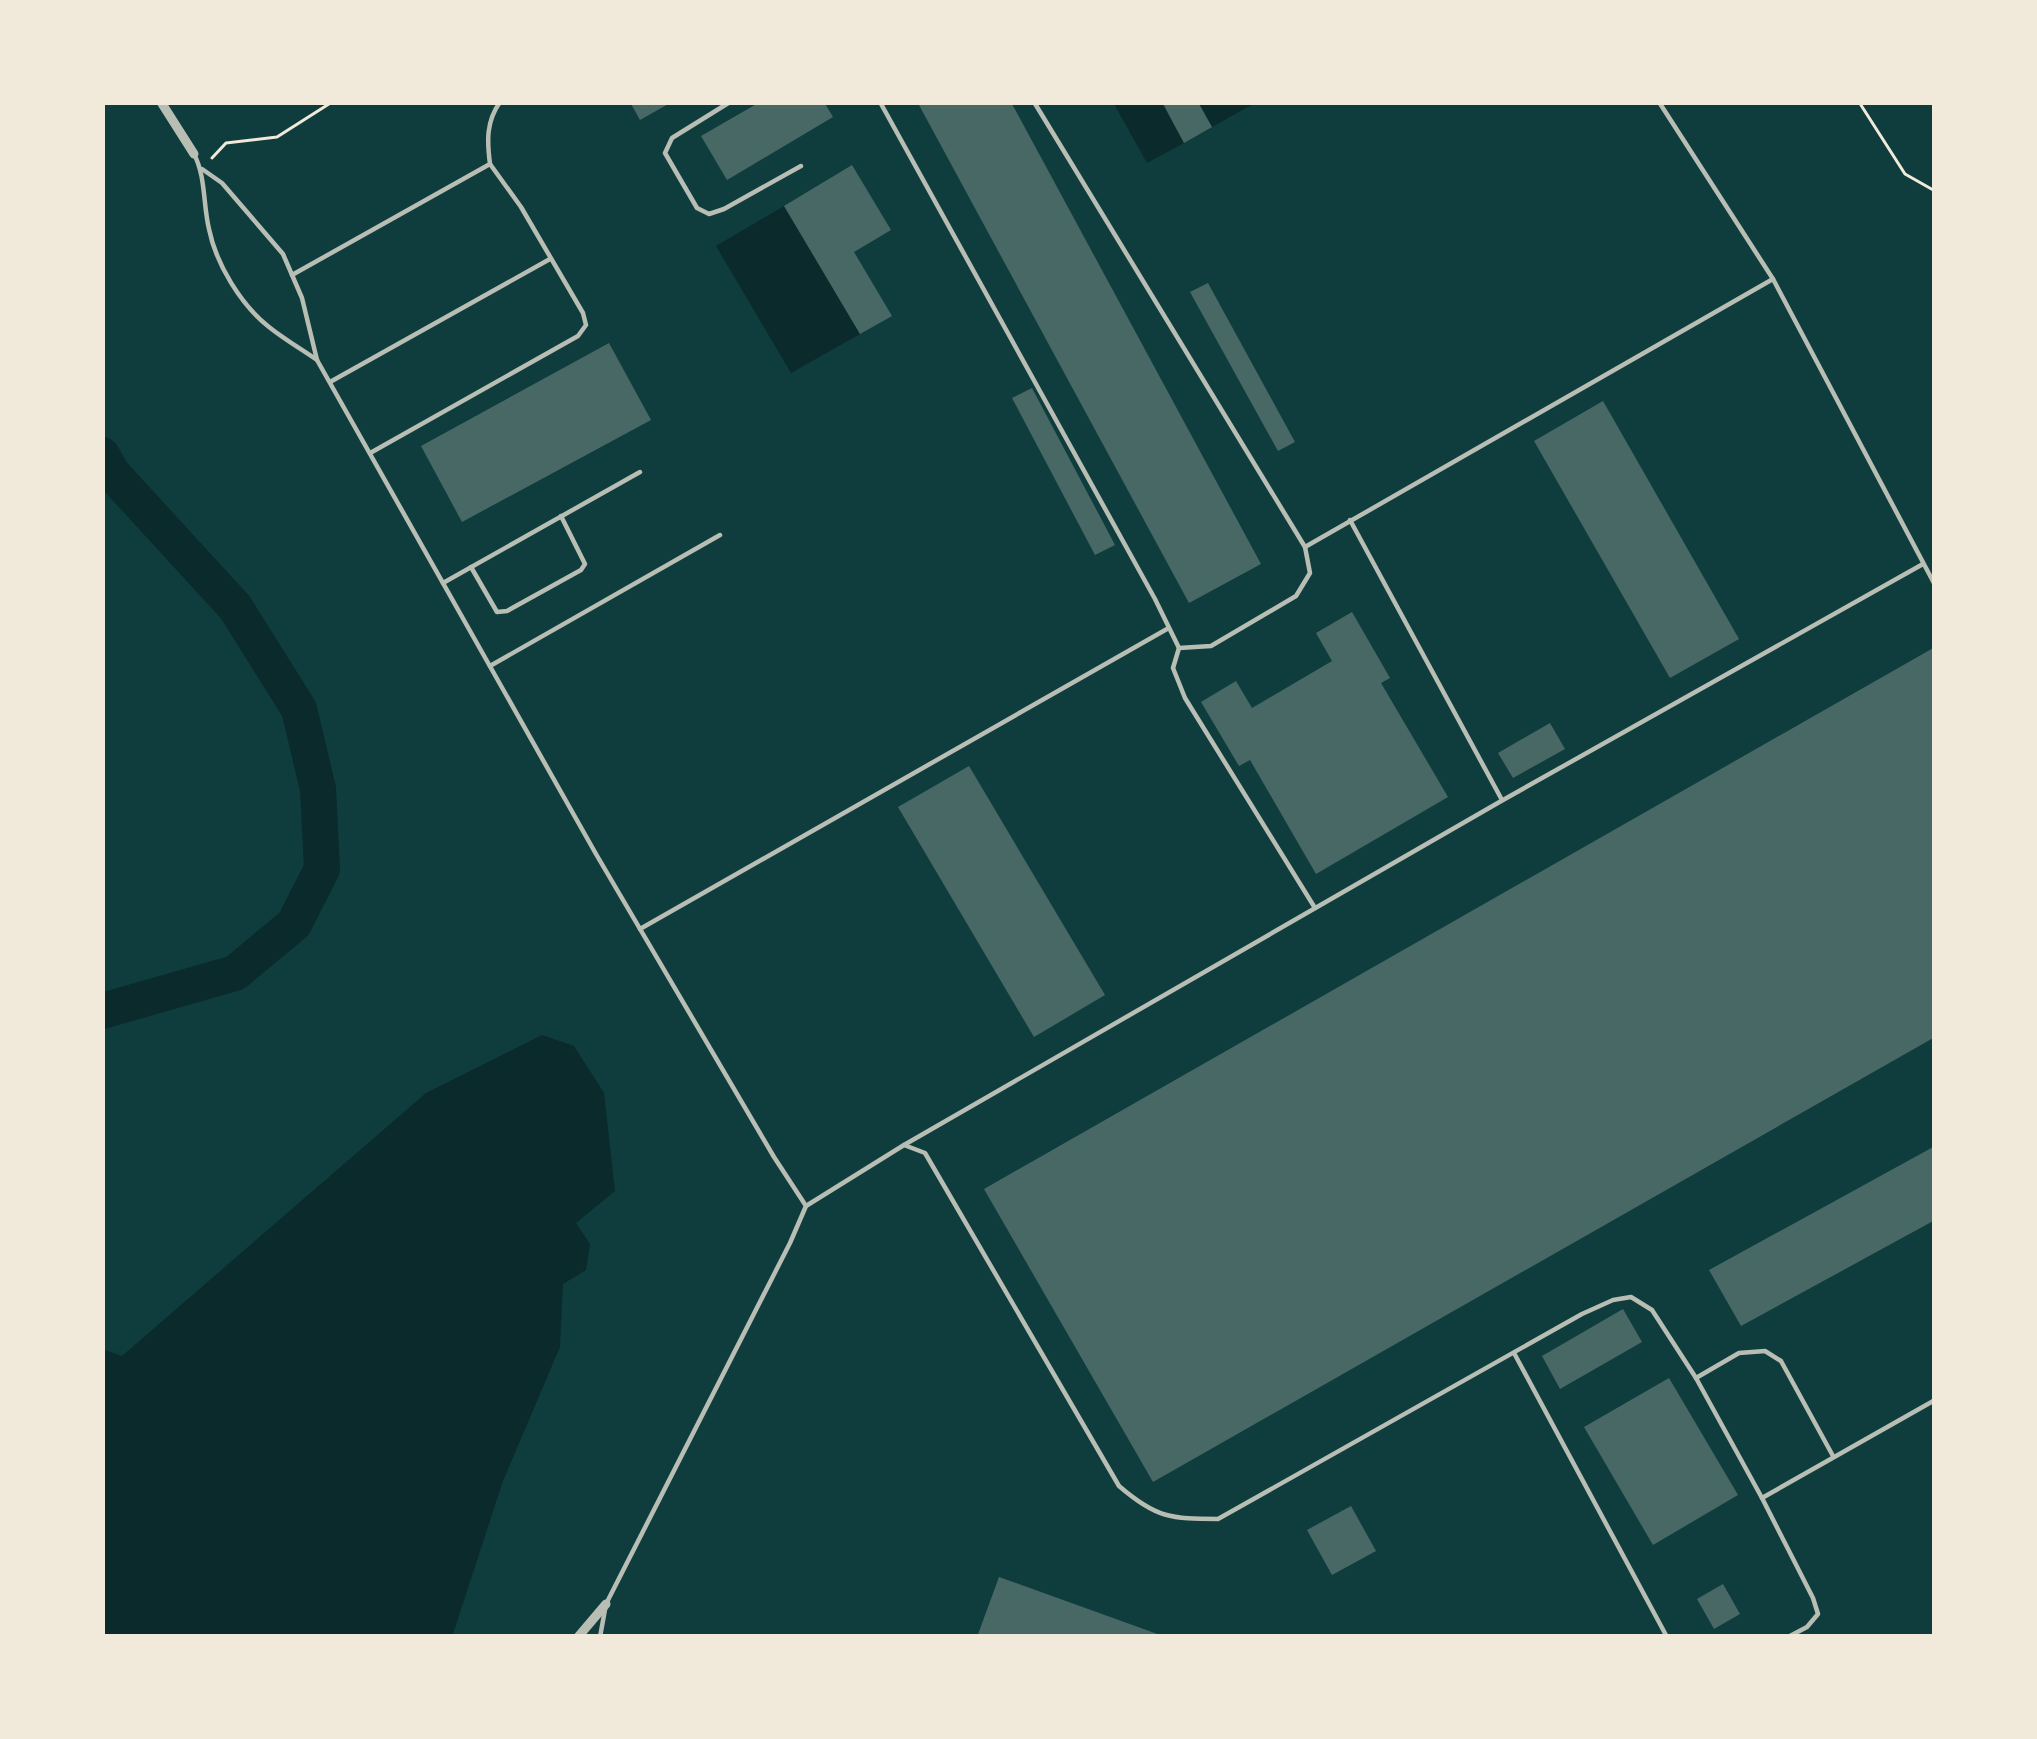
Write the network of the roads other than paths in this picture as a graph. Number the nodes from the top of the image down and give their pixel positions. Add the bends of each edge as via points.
1 (161, 102) edge
2 (500, 102) edge
3 (730, 102) edge
4 (880, 102) edge
5 (1034, 102) edge
6 (1659, 102) edge
7 (194, 154) joint
8 (490, 164) junction
9 (801, 166) dead end
10 (202, 169) junction
11 (550, 259) junction
12 (292, 274) junction
13 (1773, 279) junction
14 (317, 360) junction
15 (330, 382) junction
16 (370, 453) junction
17 (640, 472) dead end
18 (561, 516) junction
19 (1350, 520) junction
20 (720, 535) dead end
21 (1305, 547) junction
22 (1923, 564) junction
23 (471, 567) junction
24 (443, 583) junction
25 (1935, 585) edge
26 (1169, 628) junction
27 (1179, 648) junction
28 (490, 666) junction
29 (1503, 800) junction
30 (1315, 908) junction
31 (640, 929) junction
32 (904, 1145) junction
33 (806, 1206) junction
34 (1514, 1353) junction
35 (1696, 1378) junction
36 (1935, 1400) edge
37 (1833, 1456) junction
38 (1762, 1498) junction
39 (606, 1604) junction
40 (578, 1637) edge
41 (600, 1637) edge
42 (1667, 1637) edge
43 (1788, 1637) edge

1 - 7 street
2 - 8 lane via 487,137
3 - 9 lane via 672,138 665,153 697,208 724,209
4 - 26 lane
5 - 21 lane
6 - 13 lane
7 - 10 lane
8 - 11 lane
8 - 12 lane
10 - 12 lane via 248,212
10 - 14 lane via 210,238 232,284 265,324
11 - 15 lane
11 - 16 lane via 584,313 578,336
12 - 14 lane
13 - 19 lane
13 - 22 lane
14 - 15 lane
15 - 16 lane
16 - 24 lane
17 - 18 lane
18 - 23 lane
18 - 23 lane via 583,556 581,570 497,612
19 - 21 lane
19 - 29 lane
20 - 28 lane
21 - 27 lane via 1310,573 1296,596 1211,646
22 - 25 lane
22 - 29 lane
23 - 24 lane
24 - 28 lane
26 - 27 lane
26 - 31 lane
27 - 30 lane via 1173,668 1185,698
28 - 31 lane
29 - 30 lane
30 - 32 lane
31 - 33 lane
32 - 33 lane
32 - 34 lane via 925,1153 1119,1486 1146,1509 1218,1519
33 - 39 lane
34 - 35 lane via 1631,1297 1652,1310
34 - 42 lane
35 - 37 lane via 1739,1353 1765,1351 1781,1361
35 - 38 lane
36 - 37 lane
37 - 38 lane
38 - 43 lane via 1818,1614
39 - 40 street
39 - 41 lane

